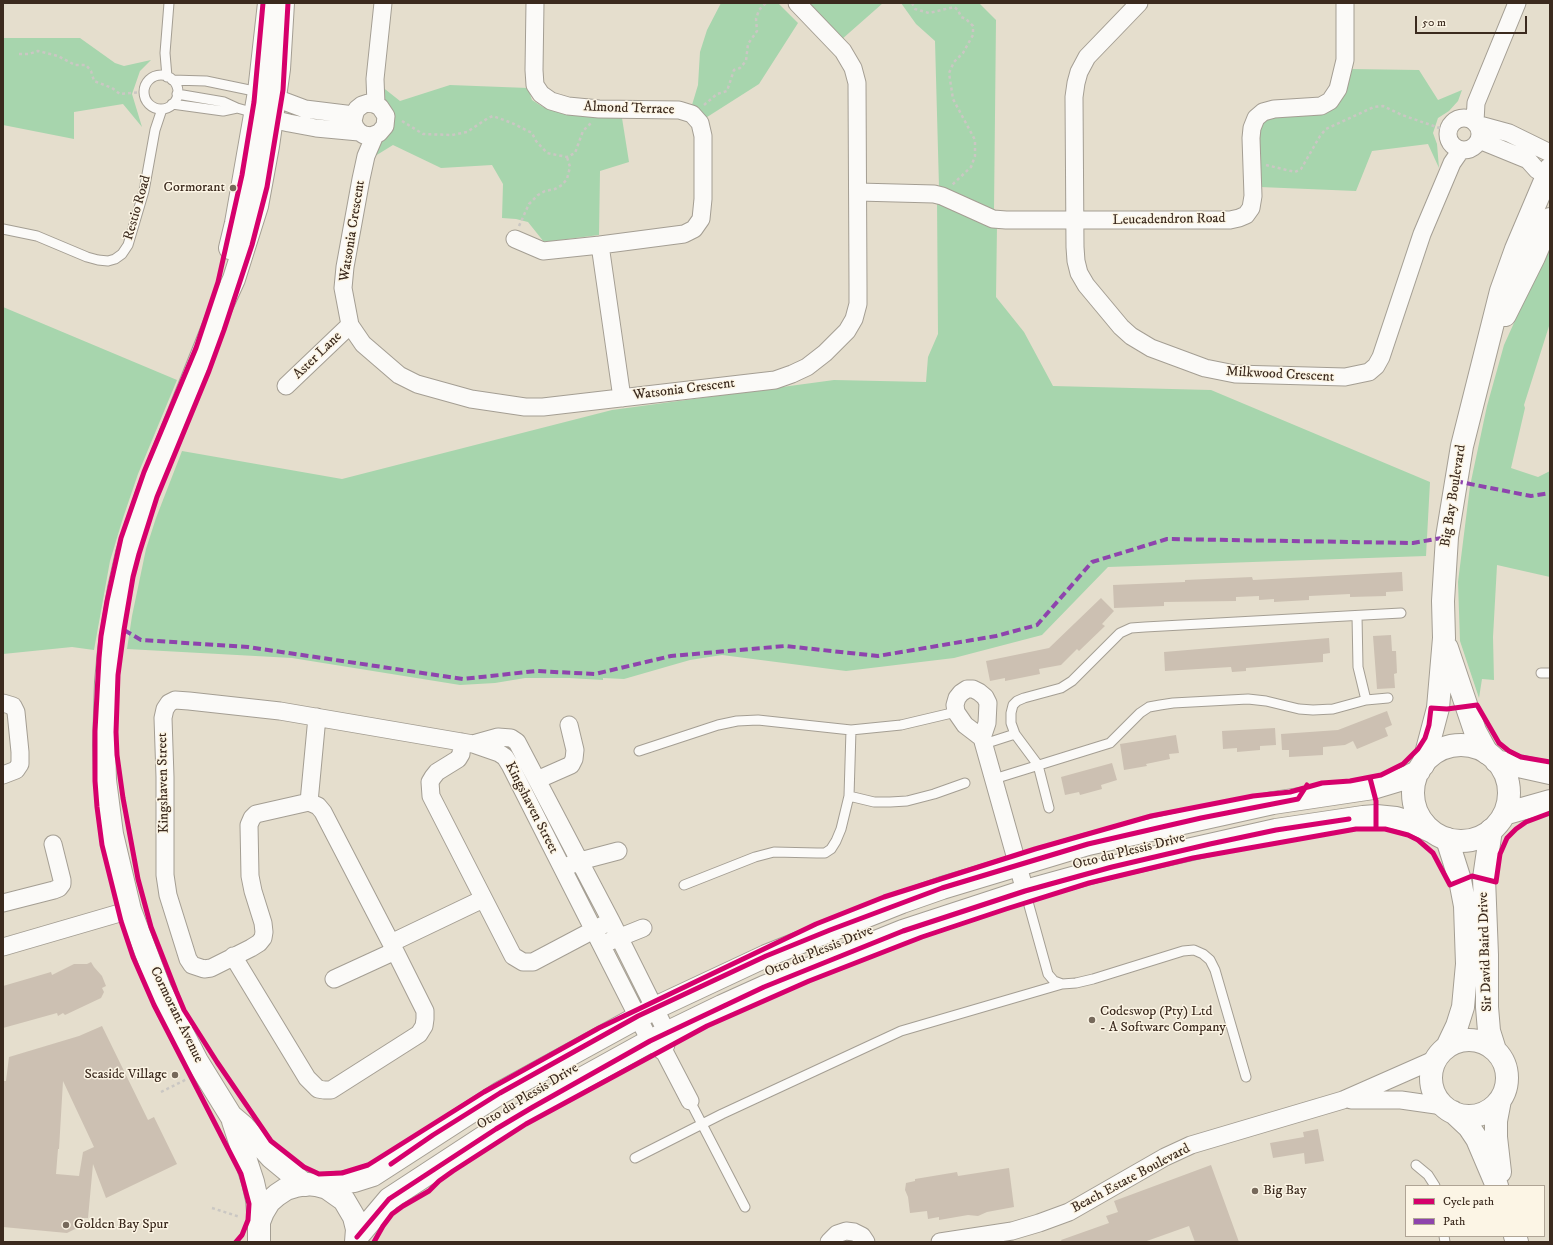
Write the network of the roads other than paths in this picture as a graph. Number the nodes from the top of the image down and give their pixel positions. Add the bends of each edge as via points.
1 (168, 3) edge
2 (269, 3) edge
3 (283, 3) edge
4 (383, 3) edge
5 (535, 3) edge
6 (797, 3) edge
7 (1139, 3) edge
8 (1345, 3) edge
9 (1517, 3) edge
10 (165, 53) junction
11 (156, 76) junction
12 (170, 78) junction
13 (177, 94) junction
14 (276, 98) junction
15 (172, 104) junction
16 (152, 106) junction
17 (364, 107) junction
18 (162, 109) junction
19 (255, 113) junction
20 (155, 130) junction
21 (371, 131) junction
22 (1464, 138) junction
23 (1550, 153) edge
24 (1546, 173) edge
25 (858, 192) junction
26 (1550, 219) edge
27 (1076, 221) junction
28 (3, 229) edge
29 (515, 239) road end
30 (600, 245) junction
31 (350, 325) junction
32 (1484, 357) junction
33 (286, 386) dead end
34 (622, 398) junction
35 (1401, 613) dead end
36 (1357, 616) junction
37 (1444, 638) junction
38 (1388, 698) dead end
39 (1366, 700) junction
40 (3, 703) edge
41 (956, 712) junction
42 (317, 717) junction
43 (569, 725) dead end
44 (851, 730) junction
45 (1015, 734) junction
46 (983, 741) junction
47 (467, 743) junction
48 (639, 751) dead end
49 (1491, 757) junction
50 (1038, 765) junction
51 (1421, 768) junction
52 (1550, 772) edge
53 (3, 775) edge
54 (994, 779) junction
55 (537, 780) junction
56 (965, 783) dead end
57 (849, 796) junction
58 (1550, 801) edge
59 (309, 802) junction
60 (1049, 808) dead end
61 (1497, 822) junction
62 (1440, 836) junction
63 (53, 844) dead end
64 (618, 851) dead end
65 (580, 861) junction
66 (1018, 865) junction
67 (562, 868) junction
68 (684, 886) dead end
69 (1025, 890) junction
70 (483, 899) junction
71 (3, 903) edge
72 (130, 910) junction
73 (611, 921) junction
74 (643, 928) dead end
75 (593, 930) junction
76 (619, 937) junction
77 (601, 945) junction
78 (3, 947) edge
79 (393, 947) junction
80 (233, 956) junction
81 (334, 979) dead end
82 (1062, 984) junction
83 (646, 1012) junction
84 (661, 1042) junction
85 (1495, 1050) junction
86 (1442, 1053) junction
87 (1246, 1077) dead end
88 (1343, 1100) junction
89 (1500, 1100) junction
90 (690, 1101) joint
91 (1448, 1109) junction
92 (231, 1116) junction
93 (702, 1124) junction
94 (635, 1158) dead end
95 (1416, 1165) dead end
96 (310, 1185) junction
97 (1434, 1185) edge
98 (1497, 1185) edge
99 (1502, 1185) edge
100 (745, 1207) dead end
101 (254, 1232) edge
102 (356, 1240) edge
103 (829, 1242) edge
104 (866, 1242) edge
105 (940, 1242) edge

1 - 10 lane
2 - 14 street, Cormorant Avenue
3 - 14 street, Cormorant Avenue
4 - 17 street via 375,79
5 - 30 street, Almond Terrace via 534,70 535,85 541,94 568,106 679,110 692,114 700,123 703,199 701,219 694,229 684,234
6 - 25 street, Watsonia Crescent via 844,51 853,68 857,83
7 - 27 street, Milkwood Crescent via 1087,57 1076,83
8 - 27 street, Leucadendron Road via 1345,60 1338,89 1330,101 1320,106 1274,109 1263,112 1256,118 1252,133 1253,196 1251,208 1246,215 1230,220
9 - 22 street, Milkwood Crescent
10 - 11 lane
10 - 12 lane
11 - 12 lane
11 - 16 lane via 147,82 144,92 146,100
12 - 13 lane via 176,86
12 - 14 lane via 206,81
13 - 15 lane
13 - 19 lane via 224,102
14 - 17 street via 305,109
14 - 19 street, Cormorant Avenue
15 - 18 lane
15 - 19 lane
16 - 18 lane
16 - 20 lane, Restio Road
17 - 21 street via 354,124
17 - 21 street via 384,111 386,118
18 - 20 lane, Restio Road
19 - 21 street via 316,128
19 - 72 street, Cormorant Avenue via 219,312 138,518 119,588 109,650 104,745 105,780 112,834
20 - 28 lane, Restio Road via 144,191 132,233 128,245 115,259 98,260 37,236
21 - 31 street, Watsonia Crescent via 344,267 343,288
22 - 23 street via 1509,133
22 - 24 street via 1524,169
22 - 27 street, Milkwood Crescent via 1414,254 1381,357 1369,372 1358,375 1305,377 1220,372 1181,361 1142,344 1110,316 1083,279 1076,262
24 - 32 street, Big Bay Boulevard via 1501,291
25 - 27 street, Leucadendron Road via 926,193 942,196 993,219
25 - 34 street, Watsonia Crescent via 858,304 847,331 825,353 797,372 776,380
26 - 32 street, Big Bay Boulevard
29 - 30 street, Almond Terrace via 543,251
30 - 34 street
31 - 33 street, Aster Lane
31 - 34 street, Watsonia Crescent via 363,344 399,374 417,384 440,391 471,399 525,407
32 - 37 street, Big Bay Boulevard via 1462,446 1447,537 1443,602
35 - 36 lane
36 - 39 lane via 1358,667
36 - 45 lane via 1132,628 1120,633 1072,681 1061,688 1017,701 1011,713
37 - 49 street, Big Bay Boulevard via 1475,731
37 - 51 street, Big Bay Boulevard via 1438,708
38 - 39 lane
39 - 50 lane via 1348,706 1313,710 1248,699 1148,707 1110,743
40 - 53 street via 12,706 16,712 20,764 16,770
41 - 44 lane via 901,725
41 - 46 street via 965,725
41 - 46 street via 957,698 967,689 973,689 985,697 988,713
42 - 47 street, Kingshaven Street
42 - 59 street
42 - 80 street, Kingshaven Street via 175,700 165,709 165,875 168,895 192,965 204,969 211,968
43 - 55 street, Kingshaven Street via 575,750 571,765
44 - 48 lane via 758,720 737,721
44 - 57 lane
45 - 46 lane
45 - 50 lane
46 - 54 street
47 - 55 street, Kingshaven Street via 498,737 512,738 517,742
47 - 67 street, Kingshaven Street via 500,753 505,757
47 - 70 street via 458,759 433,777 430,790
49 - 51 street, Otto du Plessis Drive via 1472,747 1454,746 1436,752
49 - 52 street, Otto du Plessis Drive
49 - 61 street via 1503,771 1508,786 1508,799
50 - 54 lane
50 - 60 lane
51 - 62 street via 1414,786 1414,804 1420,819
51 - 66 street, Otto du Plessis Drive via 1403,779 1373,788 1298,799 1201,818 1088,844
54 - 66 street
55 - 65 street, Kingshaven Street
56 - 57 lane via 934,794 890,802 874,802
57 - 68 lane via 836,841 825,853 774,852 755,857
58 - 61 street, Otto du Plessis Drive
59 - 79 street via 323,812
59 - 80 street, Kingshaven Street via 256,814 249,824 250,876 264,932 259,943
61 - 62 street, Otto du Plessis Drive via 1480,837 1470,840 1457,841
61 - 85 street, Sir David Baird Drive via 1484,878 1487,1007
62 - 69 street, Otto du Plessis Drive via 1396,818 1363,817 1276,830 1112,867
62 - 86 street, Sir David Baird Drive via 1460,880 1465,906 1467,964 1463,1007 1457,1026
63 - 71 street via 62,880 59,888
64 - 65 street, Kingshaven Street
65 - 67 street, Kingshaven Street
65 - 73 street, Kingshaven Street
66 - 69 street
66 - 83 street, Otto du Plessis Drive via 942,888 830,930 766,956
67 - 75 street, Kingshaven Street
69 - 82 lane via 1048,974 1054,981
69 - 84 street, Otto du Plessis Drive via 903,932 783,979 729,1002
70 - 75 street via 513,956 523,962 533,962 542,958
70 - 79 street
72 - 78 street
72 - 92 street, Cormorant Avenue via 160,989 197,1061
73 - 75 street
73 - 76 street, Kingshaven Street
74 - 76 street
75 - 77 street, Kingshaven Street
76 - 77 street
76 - 83 street, Kingshaven Street
77 - 83 street, Kingshaven Street
79 - 80 street via 425,1011 424,1026 418,1034 331,1090 318,1089 307,1078
79 - 81 street
82 - 87 lane via 1093,979 1183,951 1194,950 1203,954 1215,970
82 - 93 lane via 901,1031
83 - 84 street, Kingshaven Street
83 - 96 street, Otto du Plessis Drive via 500,1093 373,1175 343,1183
84 - 90 street, Kingshaven Street
84 - 102 street, Otto du Plessis Drive via 533,1107 389,1198
85 - 86 street via 1484,1043 1472,1040 1459,1042
85 - 89 street via 1506,1072 1506,1085
86 - 88 street, Beach Estate Boulevard
86 - 91 street via 1431,1071 1431,1081 1435,1095
88 - 91 street, Beach Estate Boulevard via 1401,1100
88 - 105 street, Beach Estate Boulevard via 1192,1145 1165,1157 1069,1212 1039,1223 1012,1231
89 - 91 street via 1478,1115 1465,1116
89 - 99 street via 1496,1137
90 - 93 lane
91 - 98 street via 1466,1124 1477,1139
92 - 96 street, Cormorant Avenue via 274,1160
92 - 101 street, Cormorant Avenue via 256,1200
93 - 94 lane
93 - 100 lane
95 - 97 lane via 1428,1175
96 - 101 street, Otto du Plessis Drive via 286,1189 275,1197 265,1209
96 - 102 street, Otto du Plessis Drive via 332,1191 347,1205 354,1217
103 - 104 street via 837,1234 846,1231 862,1236

